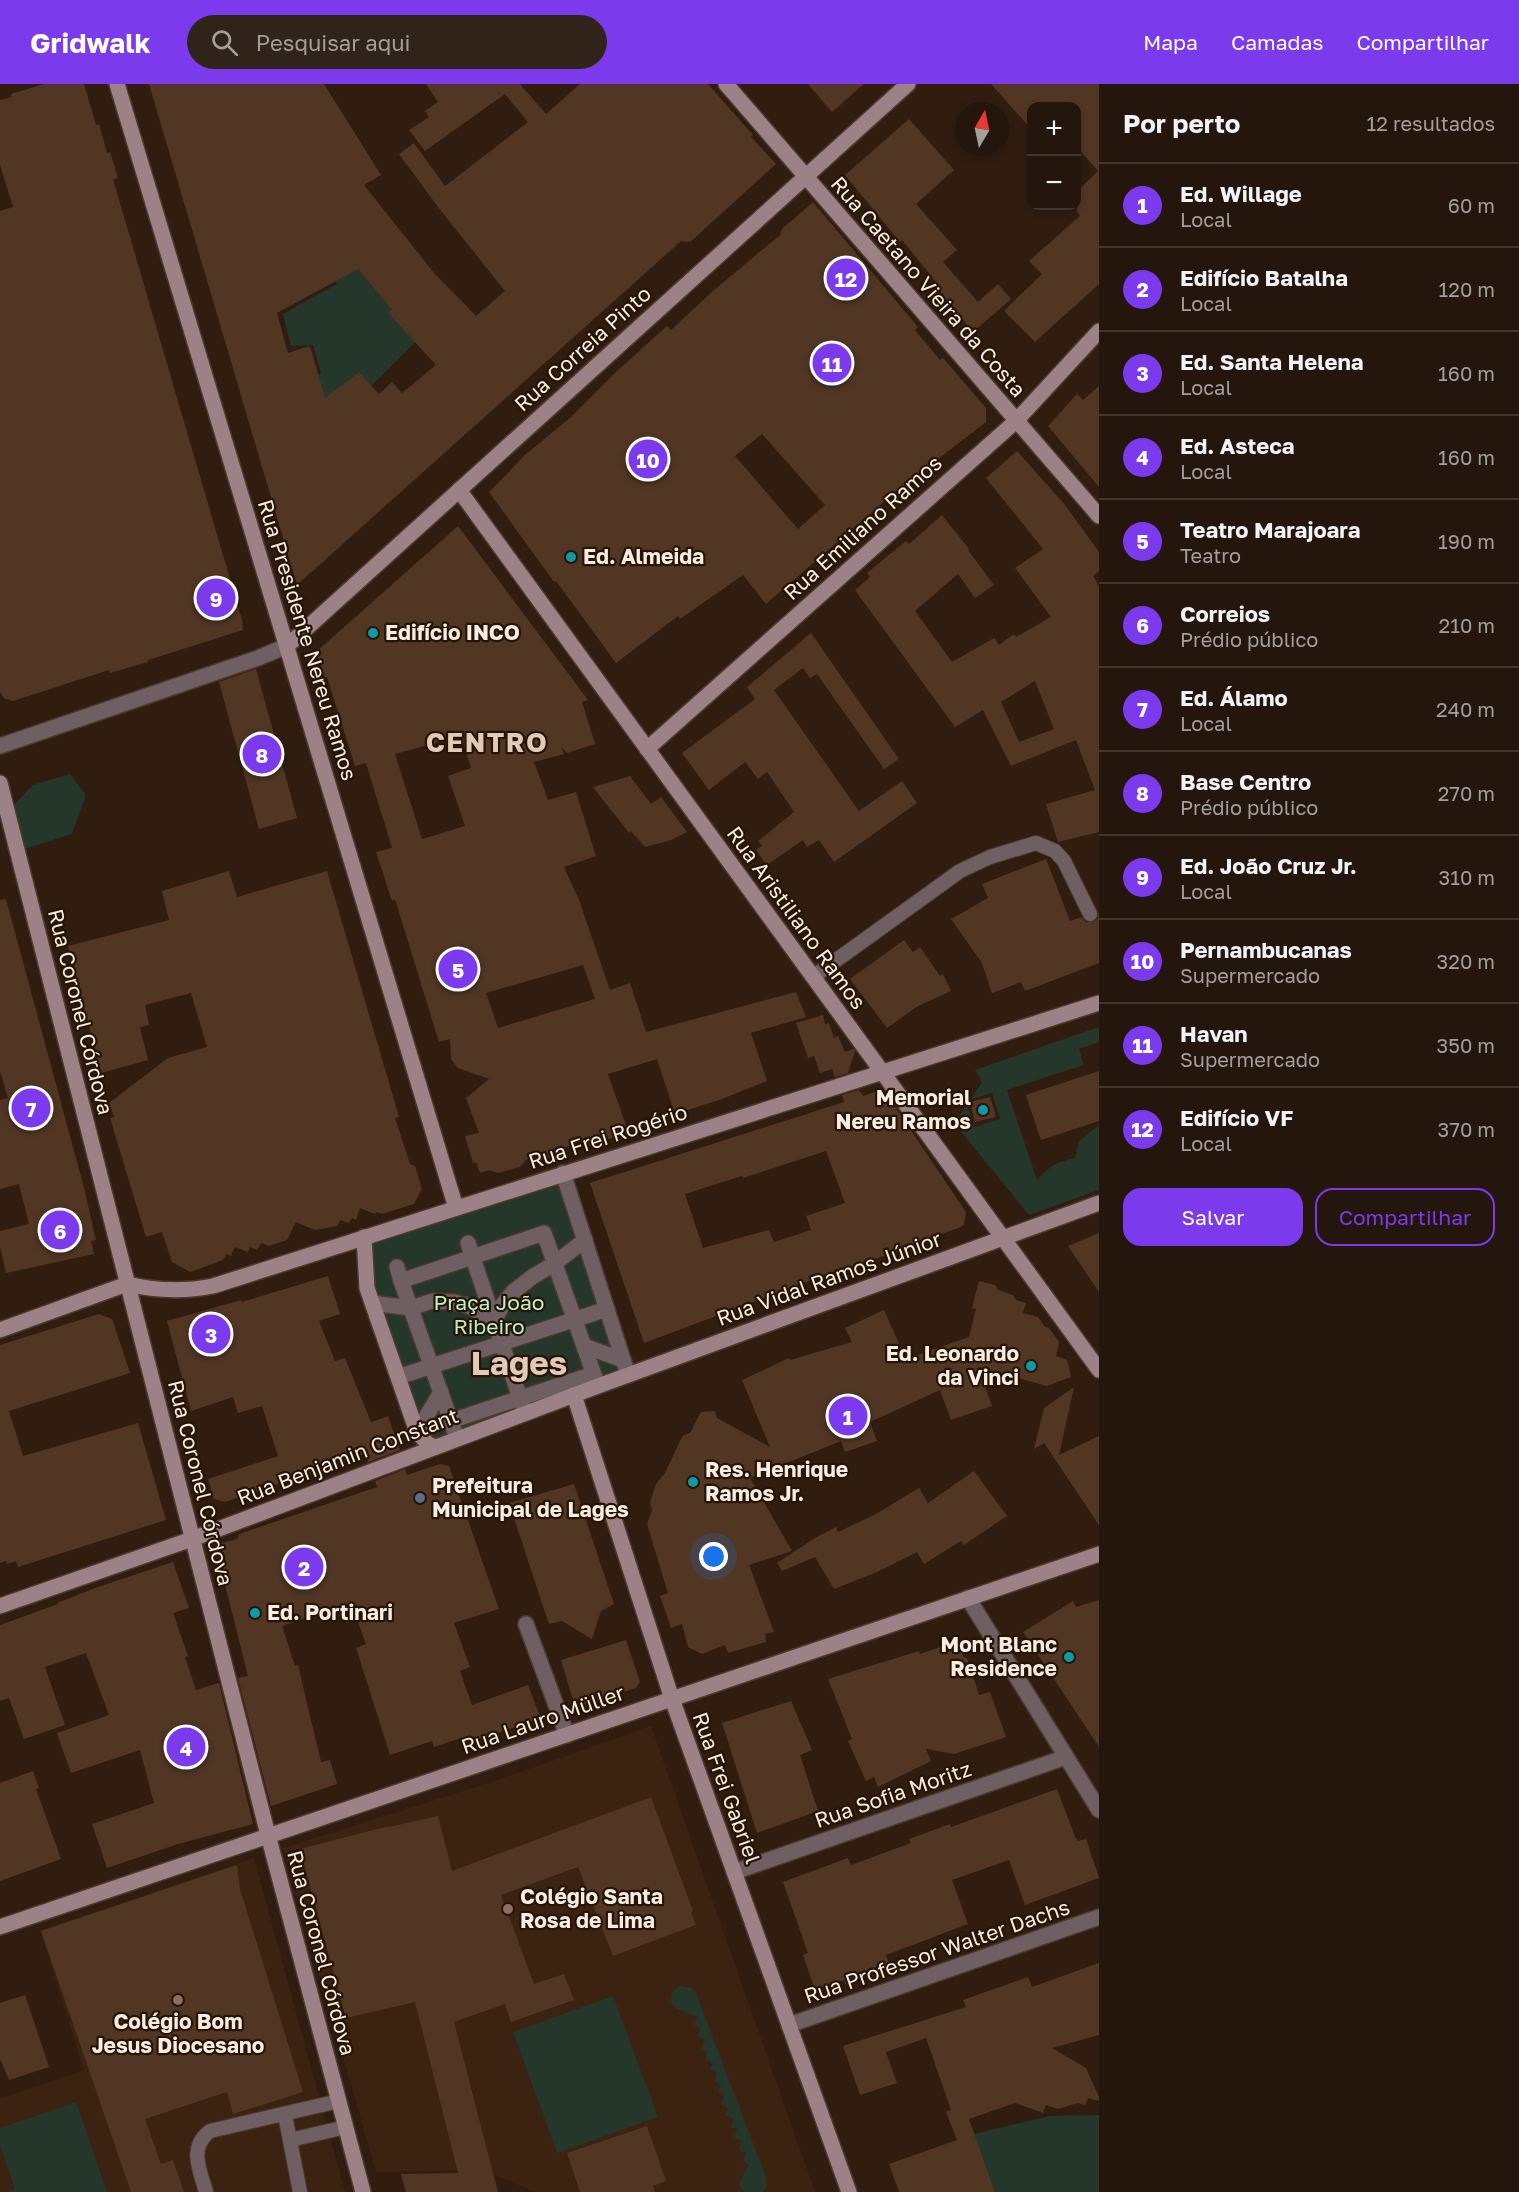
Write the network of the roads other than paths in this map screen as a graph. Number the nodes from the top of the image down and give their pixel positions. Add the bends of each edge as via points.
1 (117, 84) edge
2 (726, 84) edge
3 (909, 84) edge
4 (806, 177) junction
5 (1099, 331) edge
6 (1016, 421) junction
7 (459, 490) junction
8 (1099, 516) edge
9 (286, 646) junction
10 (0, 746) edge
11 (647, 749) junction
12 (0, 783) edge
13 (1090, 914) dead end
14 (813, 977) junction
15 (1099, 1003) edge
16 (882, 1072) junction
17 (563, 1173) junction
18 (1099, 1203) edge
19 (456, 1208) junction
20 (364, 1237) junction
21 (1003, 1238) junction
22 (585, 1240) junction
23 (470, 1250) junction
24 (555, 1264) junction
25 (128, 1284) junction
26 (372, 1303) junction
27 (411, 1308) junction
28 (607, 1309) junction
29 (574, 1320) junction
30 (494, 1321) junction
31 (0, 1330) edge
32 (502, 1344) junction
33 (584, 1346) junction
34 (623, 1360) junction
35 (432, 1366) junction
36 (1099, 1370) edge
37 (628, 1375) junction
38 (398, 1377) junction
39 (596, 1380) junction
40 (441, 1392) junction
41 (574, 1395) junction
42 (522, 1406) junction
43 (451, 1421) junction
44 (417, 1432) junction
45 (457, 1438) junction
46 (435, 1447) junction
47 (192, 1539) junction
48 (1099, 1554) edge
49 (968, 1598) junction
50 (0, 1606) edge
51 (526, 1624) dead end
52 (672, 1699) junction
53 (567, 1735) junction
54 (1066, 1757) junction
55 (1099, 1810) edge
56 (268, 1836) junction
57 (734, 1872) junction
58 (1099, 1917) edge
59 (0, 1927) edge
60 (789, 2025) junction
61 (339, 2101) junction
62 (285, 2115) junction
63 (346, 2127) junction
64 (290, 2140) junction
65 (206, 2192) edge
66 (300, 2192) edge
67 (363, 2192) edge
68 (849, 2192) edge

1 - 9 main road, Rua Presidente Nereu Ramos
2 - 4 main road, Rua Caetano Vieira da Costa
3 - 4 main road, Rua Correia Pinto
4 - 6 main road, Rua Caetano Vieira da Costa
4 - 7 main road, Rua Correia Pinto
5 - 6 main road, Rua Emiliano Ramos
6 - 8 main road, Rua Caetano Vieira da Costa
6 - 11 main road, Rua Emiliano Ramos
7 - 9 main road, Rua Correia Pinto
7 - 11 main road, Rua Aristiliano Ramos
9 - 10 street
9 - 19 main road, Rua Presidente Nereu Ramos
11 - 14 main road, Rua Aristiliano Ramos
12 - 25 main road, Rua Coronel Córdova
13 - 14 lane via 1064,861 1055,851 1036,843 960,871
14 - 16 main road, Rua Aristiliano Ramos
15 - 16 main road, Rua Frei Rogério
16 - 17 main road, Rua Frei Rogério
16 - 21 main road, Rua Aristiliano Ramos
17 - 19 main road, Rua Frei Rogério
17 - 22 street
18 - 21 main road, Rua Vidal Ramos Júnior
19 - 20 main road, Rua Frei Rogério
20 - 25 main road, Rua Frei Rogério via 190,1291
20 - 26 main road via 367,1288
21 - 36 main road, Rua Aristiliano Ramos
21 - 37 main road, Rua Vidal Ramos Júnior
22 - 24 street
22 - 28 street
23 - 24 street via 542,1228
23 - 27 street via 399,1274
23 - 30 street
24 - 29 street
24 - 30 street via 513,1292
25 - 31 main road
25 - 47 main road, Rua Coronel Córdova
26 - 27 street
26 - 38 main road
27 - 30 street via 432,1301 454,1302
27 - 35 street
28 - 29 street
28 - 34 street
29 - 32 street
29 - 33 street
30 - 32 street
32 - 35 street
32 - 42 street
33 - 34 street
33 - 39 street
34 - 37 street
35 - 38 street
35 - 40 street
37 - 39 main road, Rua Vidal Ramos Júnior
38 - 44 main road
39 - 41 main road, Rua Vidal Ramos Júnior
39 - 42 street
40 - 43 street
40 - 44 street
41 - 42 main road, Rua Benjamin Constant
41 - 52 main road, Rua Frei Gabriel
42 - 43 street
42 - 45 main road, Rua Benjamin Constant
43 - 45 street
44 - 46 main road
45 - 46 main road, Rua Benjamin Constant
46 - 47 main road, Rua Benjamin Constant
47 - 50 main road, Rua Benjamin Constant
47 - 56 main road, Rua Coronel Córdova
48 - 49 main road, Rua Lauro Müller
49 - 52 main road, Rua Lauro Müller
49 - 54 street
51 - 53 street
52 - 53 main road, Rua Lauro Müller
52 - 57 main road, Rua Frei Gabriel
53 - 56 main road, Rua Lauro Müller
54 - 55 street
54 - 57 street, Rua Sofia Moritz
56 - 59 main road, Rua Lauro Müller
56 - 61 main road, Rua Coronel Córdova
57 - 60 main road, Rua Frei Gabriel
58 - 60 street, Rua Professor Walter Dachs
60 - 68 main road, Rua Frei Gabriel
61 - 62 lane
61 - 63 main road, Rua Coronel Córdova
62 - 64 lane
62 - 65 lane via 210,2131 201,2138 197,2159
63 - 64 lane
63 - 67 main road, Rua Coronel Córdova
64 - 66 lane

